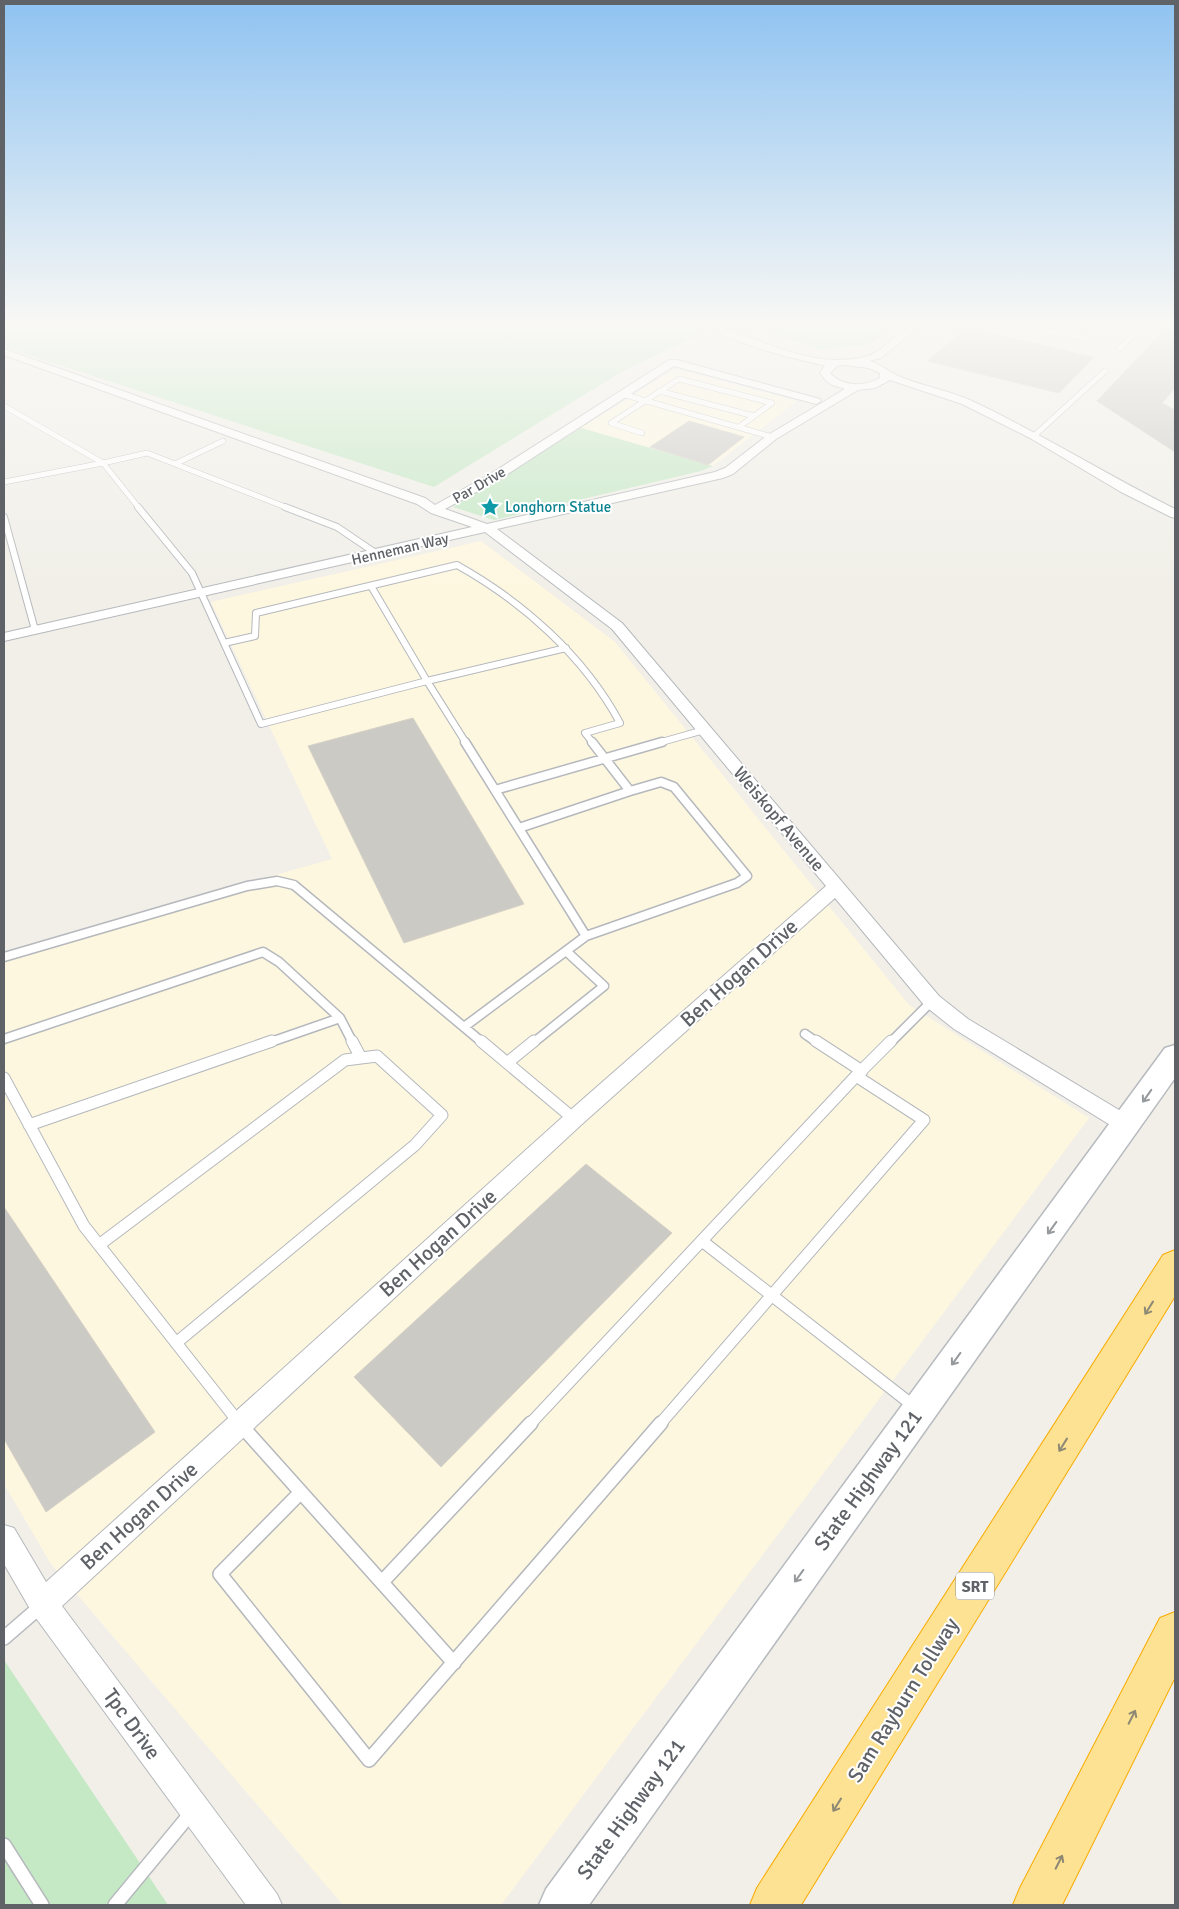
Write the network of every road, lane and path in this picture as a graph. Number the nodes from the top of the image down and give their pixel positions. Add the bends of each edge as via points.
1 (15, 412) edge
2 (141, 412) edge
3 (172, 412) edge
4 (594, 412) edge
5 (627, 412) edge
6 (687, 412) edge
7 (739, 412) edge
8 (759, 412) edge
9 (802, 412) edge
10 (812, 412) edge
11 (985, 412) edge
12 (1060, 412) edge
13 (754, 416) junction
14 (739, 427) junction
15 (642, 433) dead end
16 (777, 433) junction
17 (1034, 436) junction
18 (223, 441) junction
19 (103, 463) junction
20 (176, 464) junction
21 (4, 482) edge
22 (435, 510) junction
23 (1175, 514) edge
24 (4, 517) edge
25 (489, 529) junction
26 (377, 554) junction
27 (371, 586) junction
28 (201, 593) junction
29 (35, 630) junction
30 (4, 637) edge
31 (224, 643) junction
32 (566, 648) junction
33 (428, 681) junction
34 (704, 730) junction
35 (606, 758) junction
36 (496, 790) junction
37 (630, 791) junction
38 (519, 828) junction
39 (836, 886) junction
40 (586, 936) junction
41 (566, 951) junction
42 (4, 957) edge
43 (932, 1001) junction
44 (340, 1018) junction
45 (464, 1028) junction
46 (805, 1034) dead end
47 (4, 1039) edge
48 (1175, 1056) edge
49 (361, 1058) junction
50 (507, 1063) junction
51 (859, 1073) junction
52 (4, 1078) edge
53 (574, 1119) junction
54 (29, 1125) junction
55 (1127, 1125) junction
56 (702, 1241) junction
57 (99, 1244) junction
58 (1175, 1266) edge
59 (772, 1295) junction
60 (176, 1343) junction
61 (919, 1410) junction
62 (240, 1424) junction
63 (300, 1492) junction
64 (4, 1538) edge
65 (382, 1582) junction
66 (43, 1604) junction
67 (1175, 1633) edge
68 (4, 1638) edge
69 (454, 1663) junction
70 (195, 1809) junction
71 (4, 1845) edge
72 (42, 1905) edge
73 (115, 1905) edge
74 (266, 1905) edge
75 (562, 1905) edge
76 (774, 1905) edge
77 (1036, 1905) edge

1 - 19 lane
2 - 18 street
3 - 22 street via 421,501
4 - 22 street, Par Drive via 496,476
5 - 15 lane via 611,423
6 - 14 lane
7 - 13 lane
8 - 13 lane
9 - 16 street, Henneman Way
10 - 16 street, Henneman Way
11 - 17 street
12 - 17 lane
13 - 14 lane
14 - 16 lane
16 - 25 street, Henneman Way via 719,475
17 - 23 street
18 - 20 lane
18 - 22 street via 413,508
19 - 20 lane via 147,453
19 - 21 lane
19 - 28 lane via 192,573
20 - 26 lane via 337,527
22 - 25 street, Weiskopf Avenue
24 - 29 lane
25 - 26 street, Henneman Way
25 - 34 street, Weiskopf Avenue via 618,626
26 - 28 street, Henneman Way
27 - 31 lane via 256,613 255,636
27 - 32 lane via 457,565 476,574
27 - 33 lane
28 - 29 street, Henneman Way
28 - 31 lane
29 - 30 street, Henneman Way
31 - 33 lane via 261,724
32 - 33 lane
32 - 35 lane via 613,706 620,723 585,733
33 - 36 lane
34 - 35 lane
34 - 39 street, Weiskopf Avenue
35 - 36 lane
35 - 37 lane
36 - 38 lane
37 - 38 lane
37 - 40 lane via 661,782 674,786 747,876 737,883
38 - 40 lane
39 - 43 street, Weiskopf Avenue
39 - 53 street, Ben Hogan Drive
40 - 41 lane
41 - 45 lane
41 - 50 lane via 604,986
42 - 45 lane via 247,886 276,881 294,885
43 - 51 lane
43 - 55 street, Weiskopf Avenue via 961,1024
44 - 47 lane via 279,962 263,952
44 - 49 lane
44 - 54 lane
45 - 50 lane
46 - 51 lane
48 -> 55 main road, State Highway 121
49 - 57 lane via 345,1060
49 - 60 lane via 377,1056 442,1115 415,1145
50 - 53 lane
51 - 56 lane
51 - 59 lane via 924,1120
52 - 54 lane
53 - 62 street, Ben Hogan Drive
54 - 57 lane via 84,1226
55 -> 61 main road, State Highway 121
56 - 59 lane
56 - 65 lane
57 - 60 lane
58 -> 76 highway, Sam Rayburn Tollway / SRT
59 - 61 lane
59 - 69 lane
60 - 62 lane
61 -> 75 main road, State Highway 121
62 - 63 lane
62 - 66 street, Ben Hogan Drive
63 - 65 lane
63 - 69 lane via 220,1574 369,1760
64 - 66 street, Tpc Drive
65 - 69 lane
66 - 68 lane
66 - 70 street, Tpc Drive
77 -> 67 highway
70 - 73 lane
70 - 74 street, Tpc Drive
71 - 72 lane

